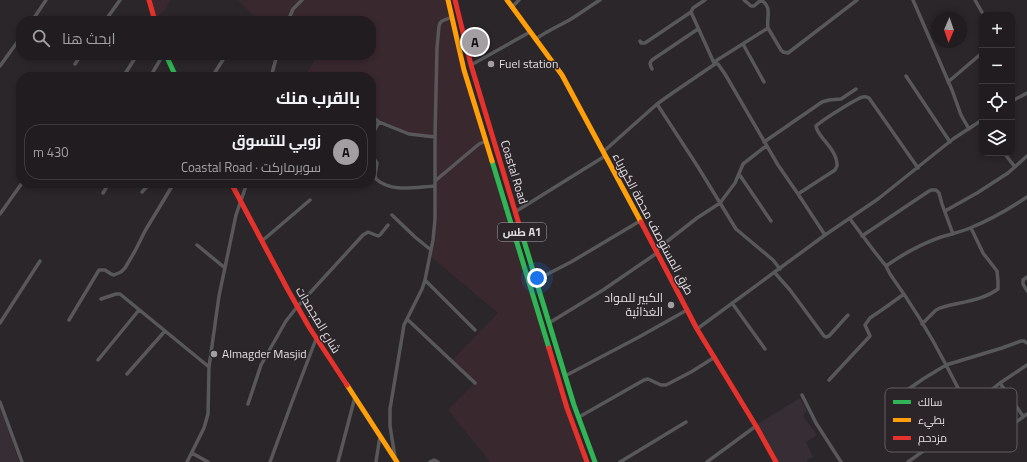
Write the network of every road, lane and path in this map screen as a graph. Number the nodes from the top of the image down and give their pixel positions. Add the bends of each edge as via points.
1 (46, 0) edge
2 (120, 0) edge
3 (148, 0) edge
4 (302, 0) edge
5 (448, 0) edge
6 (455, 0) edge
7 (507, 0) edge
8 (519, 0) edge
9 (600, 0) edge
10 (705, 0) edge
11 (744, 0) edge
12 (857, 0) edge
13 (913, 0) edge
14 (975, 0) edge
15 (512, 7) junction
16 (691, 12) junction
17 (982, 12) edge
18 (35, 16) edge
19 (109, 16) edge
20 (154, 16) edge
21 (290, 16) edge
22 (452, 17) junction
23 (768, 28) junction
24 (698, 29) junction
25 (530, 32) junction
26 (536, 39) junction
27 (640, 41) dead end
28 (16, 44) edge
29 (743, 44) junction
30 (979, 56) edge
31 (78, 60) edge
32 (134, 60) edge
33 (160, 60) edge
34 (168, 60) edge
35 (223, 60) edge
36 (275, 60) edge
37 (714, 63) junction
38 (76, 64) dead end
39 (471, 65) junction
40 (0, 66) edge
41 (652, 69) dead end
42 (126, 72) edge
43 (153, 72) edge
44 (173, 72) edge
45 (215, 72) edge
46 (272, 72) edge
47 (906, 76) dead end
48 (764, 82) dead end
49 (948, 82) junction
50 (856, 90) dead end
51 (1027, 93) edge
52 (1015, 100) edge
53 (657, 104) junction
54 (376, 120) edge
55 (379, 122) junction
56 (979, 123) edge
57 (376, 128) edge
58 (969, 129) junction
59 (435, 137) junction
60 (486, 141) junction
61 (950, 142) junction
62 (765, 144) junction
63 (604, 154) junction
64 (1006, 156) edge
65 (1027, 156) edge
66 (1015, 167) junction
67 (918, 168) junction
68 (739, 174) junction
69 (376, 179) edge
70 (435, 180) junction
71 (435, 186) junction
72 (18, 188) edge
73 (106, 188) edge
74 (146, 188) edge
75 (171, 188) edge
76 (234, 188) edge
77 (245, 188) edge
78 (142, 192) dead end
79 (103, 193) dead end
80 (798, 194) junction
81 (1027, 197) edge
82 (310, 200) dead end
83 (241, 201) junction
84 (720, 202) junction
85 (945, 211) junction
86 (515, 212) junction
87 (0, 214) edge
88 (392, 215) dead end
89 (850, 219) junction
90 (640, 221) junction
91 (771, 221) dead end
92 (388, 225) dead end
93 (971, 228) junction
94 (953, 234) junction
95 (825, 235) junction
96 (862, 236) junction
97 (262, 241) junction
98 (197, 245) dead end
99 (431, 250) junction
100 (656, 252) junction
101 (40, 261) dead end
102 (886, 266) junction
103 (225, 268) junction
104 (780, 269) junction
105 (775, 272) junction
106 (1027, 277) edge
107 (425, 280) junction
108 (536, 280) junction
109 (1027, 291) edge
110 (904, 294) junction
111 (101, 299) dead end
112 (732, 304) junction
113 (297, 307) junction
114 (139, 310) junction
115 (687, 310) junction
116 (848, 315) dead end
117 (407, 319) junction
118 (69, 320) dead end
119 (0, 323) edge
120 (549, 323) junction
121 (922, 324) junction
122 (543, 327) junction
123 (697, 329) junction
124 (475, 330) dead end
125 (165, 331) junction
126 (316, 339) junction
127 (1027, 342) edge
128 (765, 349) dead end
129 (715, 357) junction
130 (98, 360) dead end
131 (946, 365) junction
132 (1027, 365) edge
133 (209, 367) junction
134 (128, 374) dead end
135 (566, 376) junction
136 (829, 380) dead end
137 (475, 383) dead end
138 (1000, 383) junction
139 (910, 388) edge
140 (958, 388) edge
141 (994, 388) edge
142 (1004, 388) edge
143 (802, 395) dead end
144 (355, 398) junction
145 (0, 402) edge
146 (248, 404) dead end
147 (1017, 405) edge
148 (1025, 415) edge
149 (579, 417) junction
150 (1017, 421) edge
151 (686, 422) dead end
152 (756, 426) junction
153 (380, 436) junction
154 (922, 452) edge
155 (192, 453) junction
156 (396, 460) edge
157 (22, 462) edge
158 (187, 462) edge
159 (208, 462) edge
160 (270, 462) edge
161 (338, 462) edge
162 (376, 462) edge
163 (430, 462) edge
164 (438, 462) edge
165 (587, 462) edge
166 (595, 462) edge
167 (620, 462) edge
168 (707, 462) edge
169 (776, 462) edge
170 (841, 462) edge
171 (908, 462) edge

1 - 18 street
2 - 19 street
3 - 20 main road
4 - 21 street
5 - 22 main road, Coastal Road / طس A1
6 - 39 main road, Coastal Road / طس A1
7 - 15 main road, طرق المستوصف محطة الكهرباء
8 - 15 street
9 - 26 street
10 - 16 street
11 - 23 street via 750,6 763,1 769,10
12 - 23 street via 788,52 781,50
13 - 49 street
14 - 17 street
15 - 25 main road, طرق المستوصف محطة الكهرباء
16 - 24 street
16 - 27 street via 645,43
22 - 59 street via 442,21 439,26
22 - 60 main road, Coastal Road / طس A1 via 464,70
23 - 29 street
24 - 37 street
24 - 41 street via 652,60
25 - 26 main road, طرق المستوصف محطة الكهرباء
25 - 39 street
26 - 63 main road, طرق المستوصف محطة الكهرباء via 562,75
28 - 40 street
29 - 37 street
29 - 48 street
30 - 49 street
31 - 38 street
32 - 42 street
33 - 43 street
34 - 44 main road
35 - 45 street
36 - 46 street
37 - 53 street
37 - 62 street via 720,66
39 - 86 main road, Coastal Road / طس A1
47 - 61 street
49 - 58 street
50 - 62 street via 841,99 822,102
51 - 52 street
53 - 63 street
53 - 84 street
54 - 55 street
55 - 57 street
55 - 59 street via 409,134
56 - 58 street
58 - 61 street
59 - 70 street
60 - 70 street
60 - 122 main road, Coastal Road / طس A1
61 - 67 street
62 - 68 street via 746,161
62 - 80 street
63 - 86 street
63 - 90 main road, طرق المستوصف محطة الكهرباء
64 - 66 street
65 - 66 street
66 - 85 street
67 - 80 street via 869,98 865,96 817,124 817,130 836,156 837,166 835,170
67 - 89 street
68 - 84 street
68 - 91 street
69 - 71 street via 384,185 400,188
70 - 71 street
71 - 99 street
72 - 87 street
73 - 79 street
74 - 78 street
75 - 118 street via 125,268 114,275 99,270
76 - 83 main road, شارع المجمدات
77 - 83 street
80 - 95 street
81 - 93 street
82 - 97 street
83 - 97 main road, شارع المجمدات
83 - 103 street
84 - 100 street
84 - 104 street via 736,229
85 - 94 street
85 - 96 street via 938,191 931,190
86 - 108 main road, Coastal Road / طس A1
88 - 99 street
89 - 95 street
89 - 96 street
90 - 100 main road, طرق المستوصف محطة الكهرباء
90 - 108 street
92 - 113 street via 378,236 368,232 363,235
93 - 94 street
93 - 121 street via 983,253 997,271 998,289 940,308
94 - 102 street via 916,248
95 - 104 street
96 - 102 street
97 - 113 main road, شارع المجمدات
98 - 103 street
99 - 107 street
100 - 115 main road, طرق المستوصف محطة الكهرباء
100 - 120 street via 603,290
101 - 119 street
102 - 110 street
103 - 133 street
104 - 105 street
105 - 112 street
105 - 116 street via 824,336 829,336
106 - 109 street via 1023,280
107 - 117 street
107 - 124 street
108 - 120 main road, Coastal Road / طس A1
110 - 121 street
110 - 136 street via 870,318 865,325 870,336
111 - 114 street via 120,294
112 - 123 street
112 - 128 street
113 - 126 main road, شارع المجمدات
113 - 146 street via 261,365
114 - 125 street
114 - 130 street
115 - 123 main road, طرق المستوصف محطة الكهرباء
115 - 135 street
117 - 137 street
117 - 156 street via 402,331 390,409
120 - 122 street
120 - 135 main road, Coastal Road / طس A1
121 - 131 street
122 - 165 main road, Coastal Road / طس A1
123 - 129 main road, طرق المستوصف محطة الكهرباء
125 - 133 street
125 - 134 street
126 - 144 main road, شارع المجمدات
126 - 160 street
127 - 131 street via 1021,341
129 - 149 street via 666,385 644,380
129 - 152 main road, طرق المستوصف محطة الكهرباء
131 - 139 street
131 - 140 street
132 - 138 street
133 - 155 street via 208,414
135 - 149 main road, Coastal Road / طس A1
138 - 141 street
138 - 142 street
143 - 170 street
144 - 153 main road, شارع المجمدات
144 - 161 street
145 - 157 street
147 - 148 street
148 - 150 street
149 - 166 main road, Coastal Road / طس A1
151 - 167 street
152 - 168 street
152 - 169 main road, طرق المستوصف محطة الكهرباء
153 - 156 main road, شارع المجمدات
153 - 162 street
154 - 171 street
155 - 158 street
155 - 159 street
163 - 164 street

